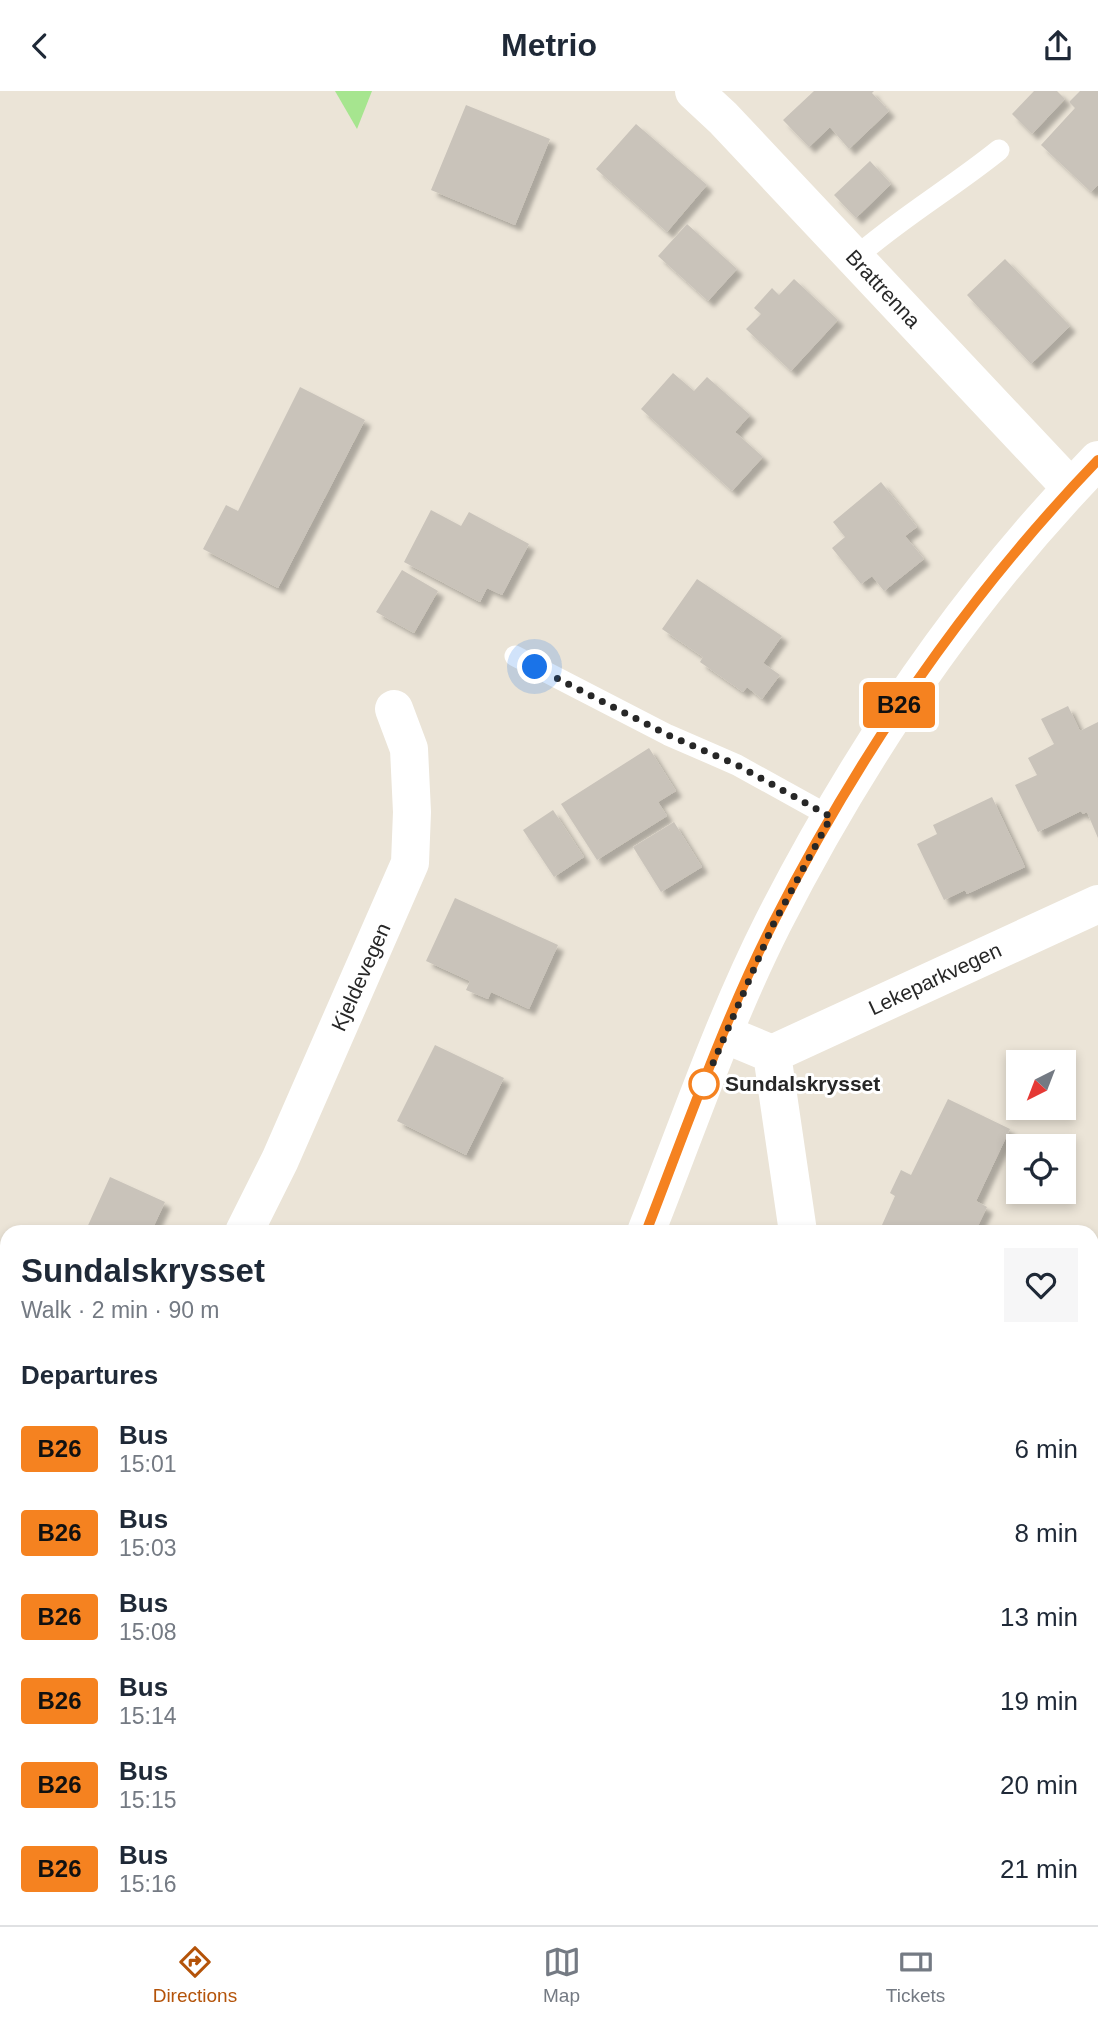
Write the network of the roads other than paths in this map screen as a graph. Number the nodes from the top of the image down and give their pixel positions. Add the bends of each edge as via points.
1 (694, 91) edge
2 (999, 150) dead end
3 (855, 258) junction
4 (1098, 460) edge
5 (1070, 488) junction
6 (515, 656) dead end
7 (394, 709) dead end
8 (831, 817) junction
9 (1098, 904) edge
10 (724, 1034) junction
11 (772, 1054) junction
12 (248, 1225) edge
13 (649, 1225) edge
14 (797, 1225) edge

1 - 3 street, Brattrenna
2 - 3 lane via 956,185 889,228
3 - 5 street, Brattrenna
4 - 5 street
5 - 8 street via 941,646
6 - 8 lane via 737,765
7 - 12 street, Kjeldevegen via 410,749 410,863
8 - 10 street via 773,925
9 - 11 street, Lekeparkvegen
10 - 11 street
10 - 13 street
11 - 14 street

